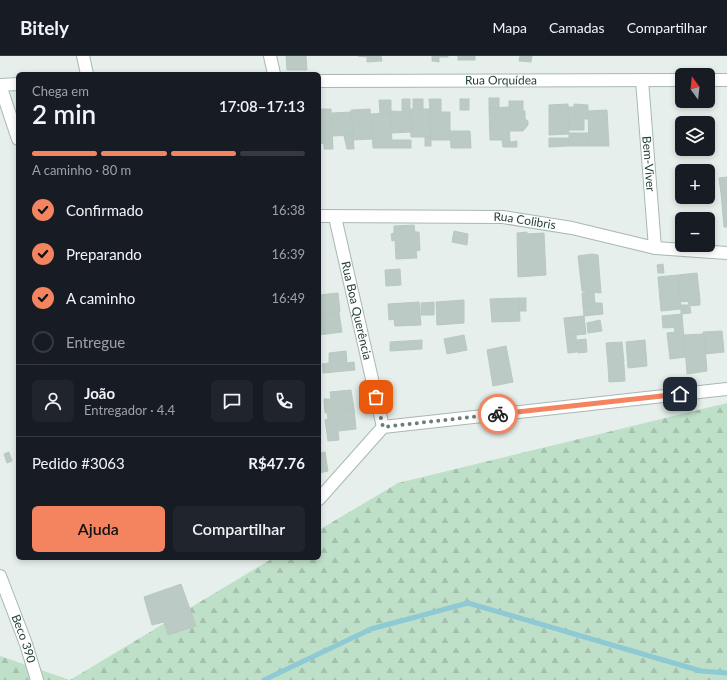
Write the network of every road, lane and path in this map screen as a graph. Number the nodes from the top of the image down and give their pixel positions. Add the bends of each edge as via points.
1 (82, 56) edge
2 (270, 56) edge
3 (86, 72) edge
4 (274, 72) edge
5 (642, 80) junction
6 (675, 80) edge
7 (715, 80) edge
8 (727, 80) edge
9 (321, 81) edge
10 (16, 84) edge
11 (0, 85) edge
12 (16, 133) edge
13 (321, 216) edge
14 (335, 217) junction
15 (655, 248) junction
16 (727, 253) edge
17 (727, 389) edge
18 (383, 427) junction
19 (321, 497) edge
20 (0, 576) edge
21 (37, 680) edge

1 - 3 street
2 - 4 street
5 - 6 street, Rua Orquídea
5 - 9 street, Rua Orquídea
5 - 15 street, Bem-Viver
7 - 8 street
10 - 11 street
11 - 12 street
13 - 14 street, Rua Colibris
14 - 15 street, Rua Colibris via 503,217 572,228
14 - 18 street, Rua Boa Querência
15 - 16 street, Rua Colibris
17 - 18 street
18 - 19 street
20 - 21 street, Beco 390

